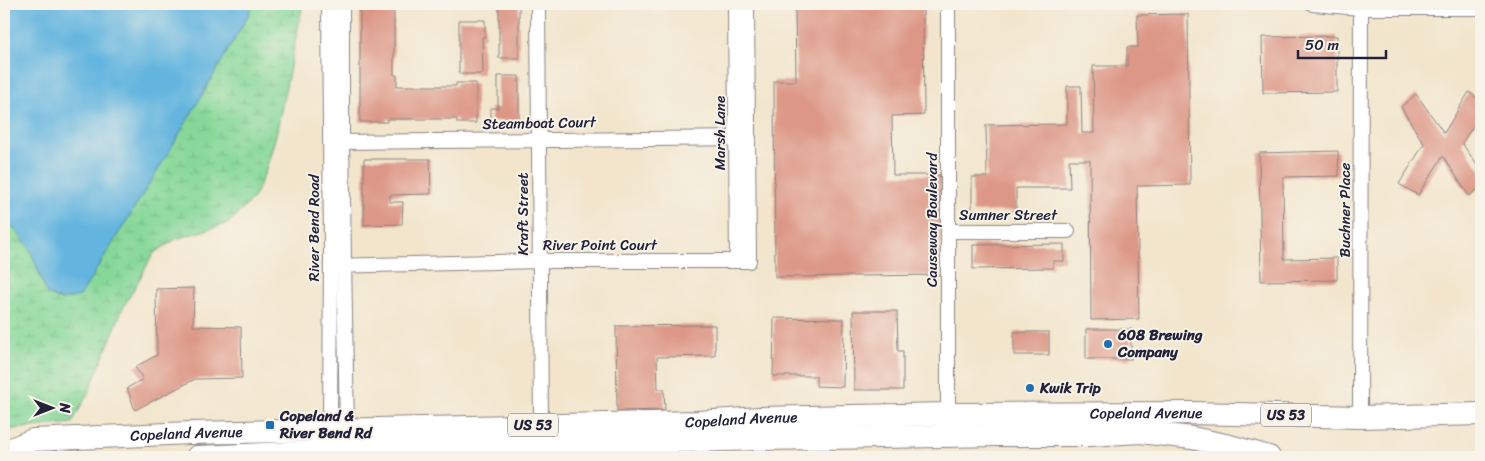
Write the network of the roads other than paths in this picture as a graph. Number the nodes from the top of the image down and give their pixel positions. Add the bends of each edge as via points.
1 (329, 4) edge
2 (342, 4) edge
3 (538, 4) edge
4 (735, 4) edge
5 (747, 4) edge
6 (948, 4) edge
7 (1313, 4) edge
8 (1361, 6) edge
9 (1481, 8) edge
10 (742, 138) junction
11 (539, 139) junction
12 (336, 142) junction
13 (948, 231) junction
14 (1068, 231) dead end
15 (539, 261) junction
16 (743, 261) joint
17 (338, 266) junction
18 (948, 414) junction
19 (1481, 414) edge
20 (1360, 416) junction
21 (655, 423) junction
22 (541, 425) junction
23 (948, 436) junction
24 (338, 442) edge
25 (575, 445) junction
26 (4, 452) edge
27 (197, 457) edge
28 (1268, 457) edge

1 - 12 street, River Bend Road
2 - 12 street, River Bend Road
3 - 11 street, Kraft Street
4 - 10 street, Marsh Lane
5 - 10 street, Marsh Lane
6 - 13 street, Causeway Boulevard
7 - 8 street
8 - 9 street
8 - 20 street, Buchner Place
10 - 11 street, Steamboat Court
10 - 16 street, Marsh Lane
11 - 12 street, Steamboat Court
11 - 15 street, Kraft Street
12 - 17 street, River Bend Road
13 - 14 street, Sumner Street
13 - 18 street, Causeway Boulevard
15 - 16 street, River Point Court
15 - 17 street, River Point Court
15 - 22 street, Kraft Street
17 - 24 street, River Bend Road
18 - 20 highway, Copeland Avenue / US 53
18 - 21 highway, Copeland Avenue / US 53
18 - 23 street, Causeway Boulevard
19 - 20 highway, Copeland Avenue / US 53
21 - 22 highway, Copeland Avenue / US 53
21 - 25 highway via 641,430 586,434
22 - 24 highway, Copeland Avenue / US 53
23 - 25 highway, Copeland Avenue / US 53
23 - 28 highway, Copeland Avenue / US 53 via 1140,432 1192,438
24 - 25 highway, Copeland Avenue / US 53
24 - 26 highway, Copeland Avenue / US 53 via 190,433 33,440
24 - 27 highway, Copeland Avenue / US 53

